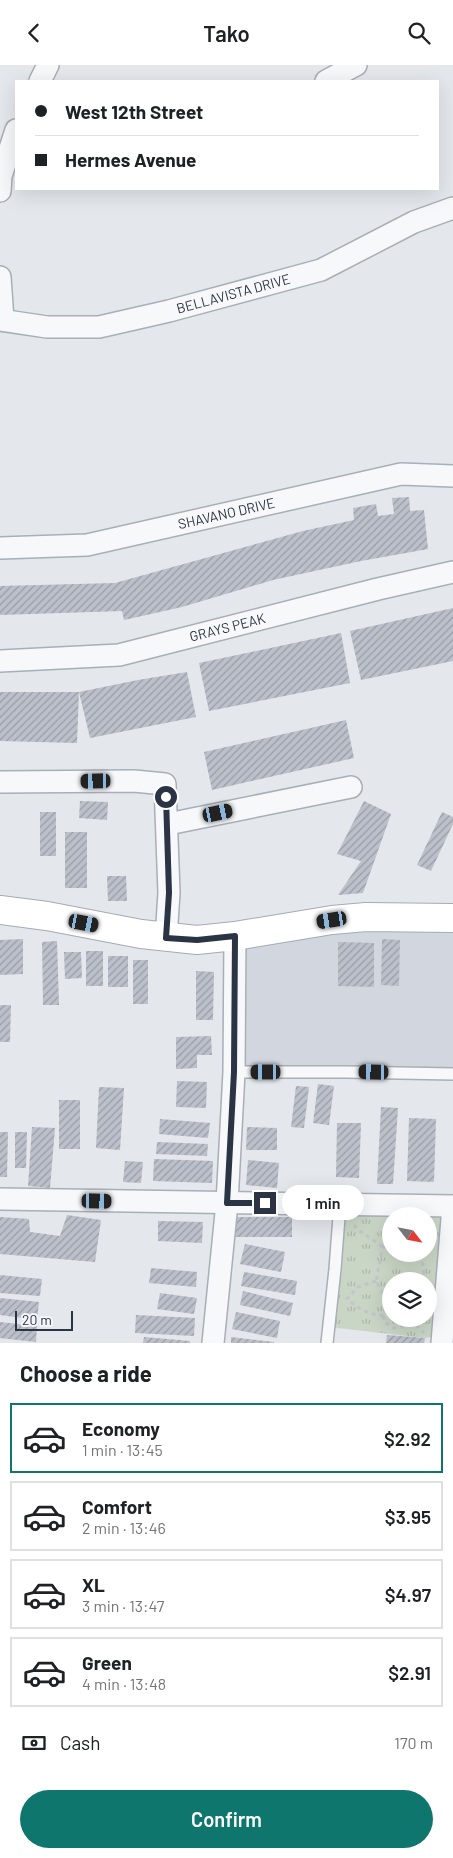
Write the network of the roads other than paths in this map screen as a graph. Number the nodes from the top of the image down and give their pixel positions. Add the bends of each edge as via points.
1 (48, 65) edge
2 (356, 65) edge
3 (40, 80) edge
4 (328, 80) edge
5 (15, 133) edge
6 (0, 191) edge
7 (453, 208) edge
8 (0, 277) edge
9 (1, 320) edge
10 (453, 475) edge
11 (0, 548) edge
12 (453, 572) edge
13 (0, 661) edge
14 (0, 782) edge
15 (351, 787) dead end
16 (168, 824) junction
17 (0, 910) edge
18 (453, 918) edge
19 (235, 936) junction
20 (166, 938) junction
21 (234, 1072) junction
22 (453, 1074) edge
23 (0, 1199) edge
24 (227, 1203) junction
25 (453, 1206) edge
26 (346, 1212) junction
27 (436, 1341) edge
28 (214, 1343) edge
29 (327, 1343) edge

1 - 3 street
2 - 4 street
5 - 6 street via 1,175
7 - 9 street, BELLAVISTA DRIVE via 414,222 321,270 178,309 99,327 46,327
8 - 9 street
10 - 11 street, SHAVANO DRIVE via 401,474 87,545
12 - 13 street, GRAYS PEAK via 119,655
14 - 16 street via 134,781 165,784
15 - 16 street
16 - 20 street
17 - 20 main road via 47,915
18 - 19 main road via 366,917
19 - 20 main road via 197,940
19 - 21 street
21 - 22 lane
21 - 24 street
23 - 24 street
24 - 26 street
24 - 28 street
25 - 26 street
25 - 27 street
26 - 29 lane

